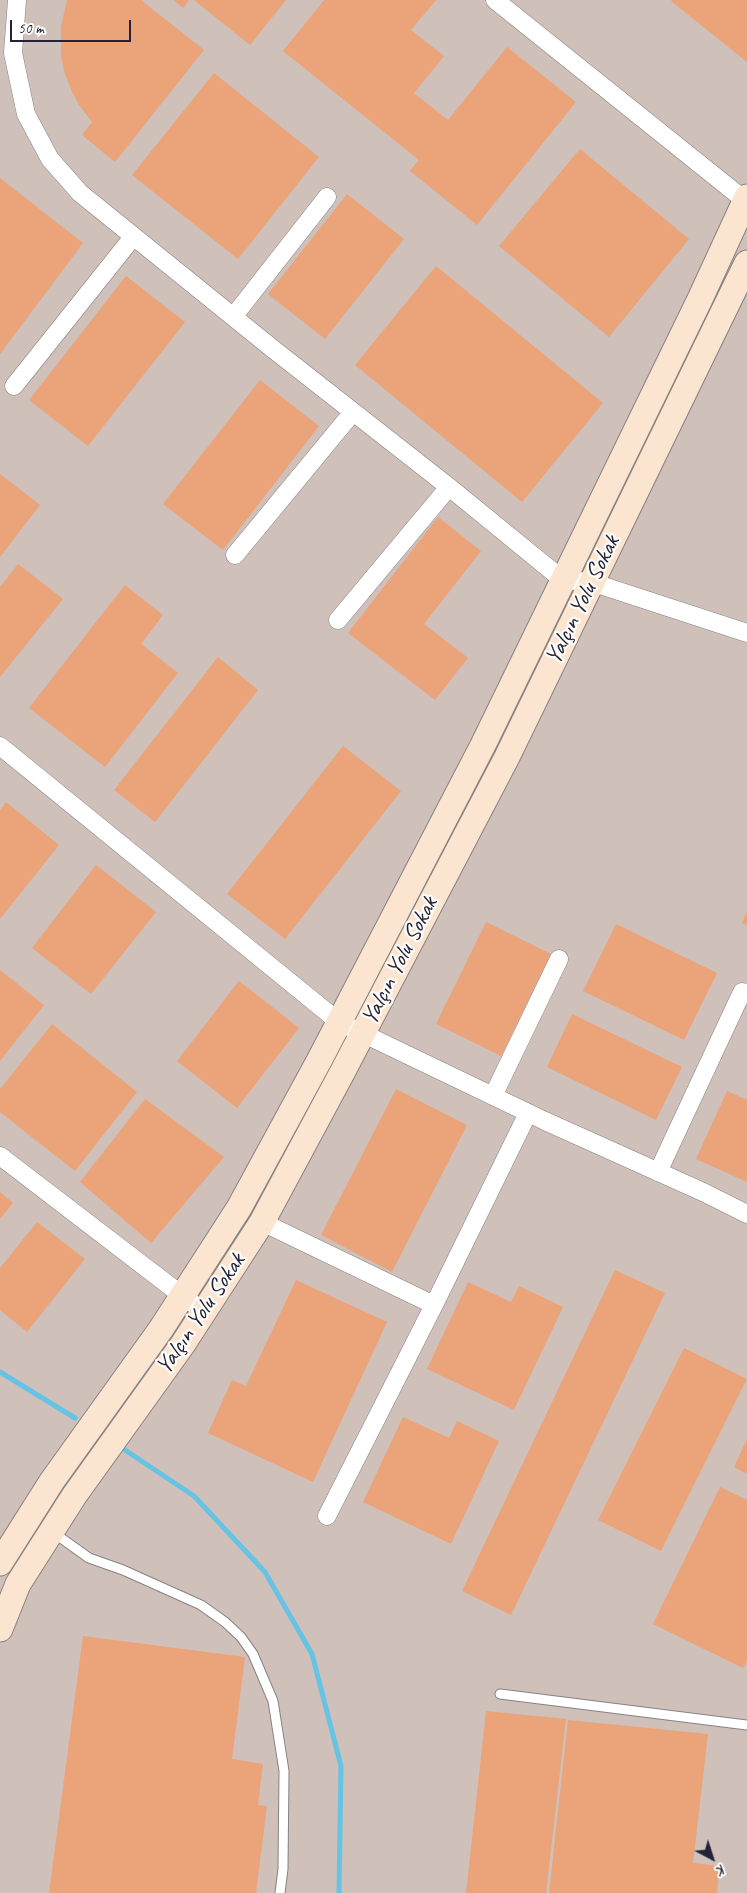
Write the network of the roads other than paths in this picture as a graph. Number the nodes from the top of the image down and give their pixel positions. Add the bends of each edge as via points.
1 (18, 0) edge
2 (495, 0) edge
3 (327, 197) dead end
4 (746, 200) edge
5 (133, 236) junction
6 (747, 263) edge
7 (233, 317) junction
8 (14, 386) dead end
9 (353, 412) junction
10 (449, 487) junction
11 (235, 555) dead end
12 (563, 580) junction
13 (591, 582) junction
14 (338, 620) dead end
15 (747, 633) edge
16 (0, 746) edge
17 (559, 959) dead end
18 (742, 992) dead end
19 (339, 1022) junction
20 (363, 1033) junction
21 (493, 1096) junction
22 (528, 1113) junction
23 (0, 1156) edge
24 (658, 1172) junction
25 (747, 1214) edge
26 (262, 1222) junction
27 (182, 1297) junction
28 (434, 1305) junction
29 (204, 1311) junction
30 (327, 1516) dead end
31 (51, 1532) junction
32 (0, 1563) edge
33 (0, 1629) edge
34 (500, 1694) dead end
35 (747, 1725) edge
36 (280, 1893) edge

1 - 5 street via 13,53 26,114 50,159 80,193
2 - 4 street
3 - 7 street
4 - 12 street, Yalçın Yolu Sokak
5 - 7 street
5 - 8 street
6 - 13 street, Yalçın Yolu Sokak
7 - 9 street
9 - 10 street
9 - 11 street
10 - 12 street
10 - 14 street
12 - 13 street
12 - 19 street, Yalçın Yolu Sokak via 483,745
13 - 15 street
13 - 20 street, Yalçın Yolu Sokak via 507,756
16 - 19 street
17 - 21 street
18 - 24 street
19 - 20 street
19 - 27 street, Yalçın Yolu Sokak via 239,1208
20 - 21 street
20 - 26 street, Yalçın Yolu Sokak
21 - 22 street
22 - 24 street
22 - 28 street
23 - 27 street
24 - 25 street
26 - 28 street
26 - 29 street, Yalçın Yolu Sokak
27 - 29 street
27 - 32 street, Yalçın Yolu Sokak via 52,1481
28 - 30 street
29 - 31 street, Yalçın Yolu Sokak
31 - 33 street, Yalçın Yolu Sokak via 18,1584
31 - 36 lane via 89,1558 201,1605 241,1637 253,1654 273,1701 284,1771
34 - 35 lane

